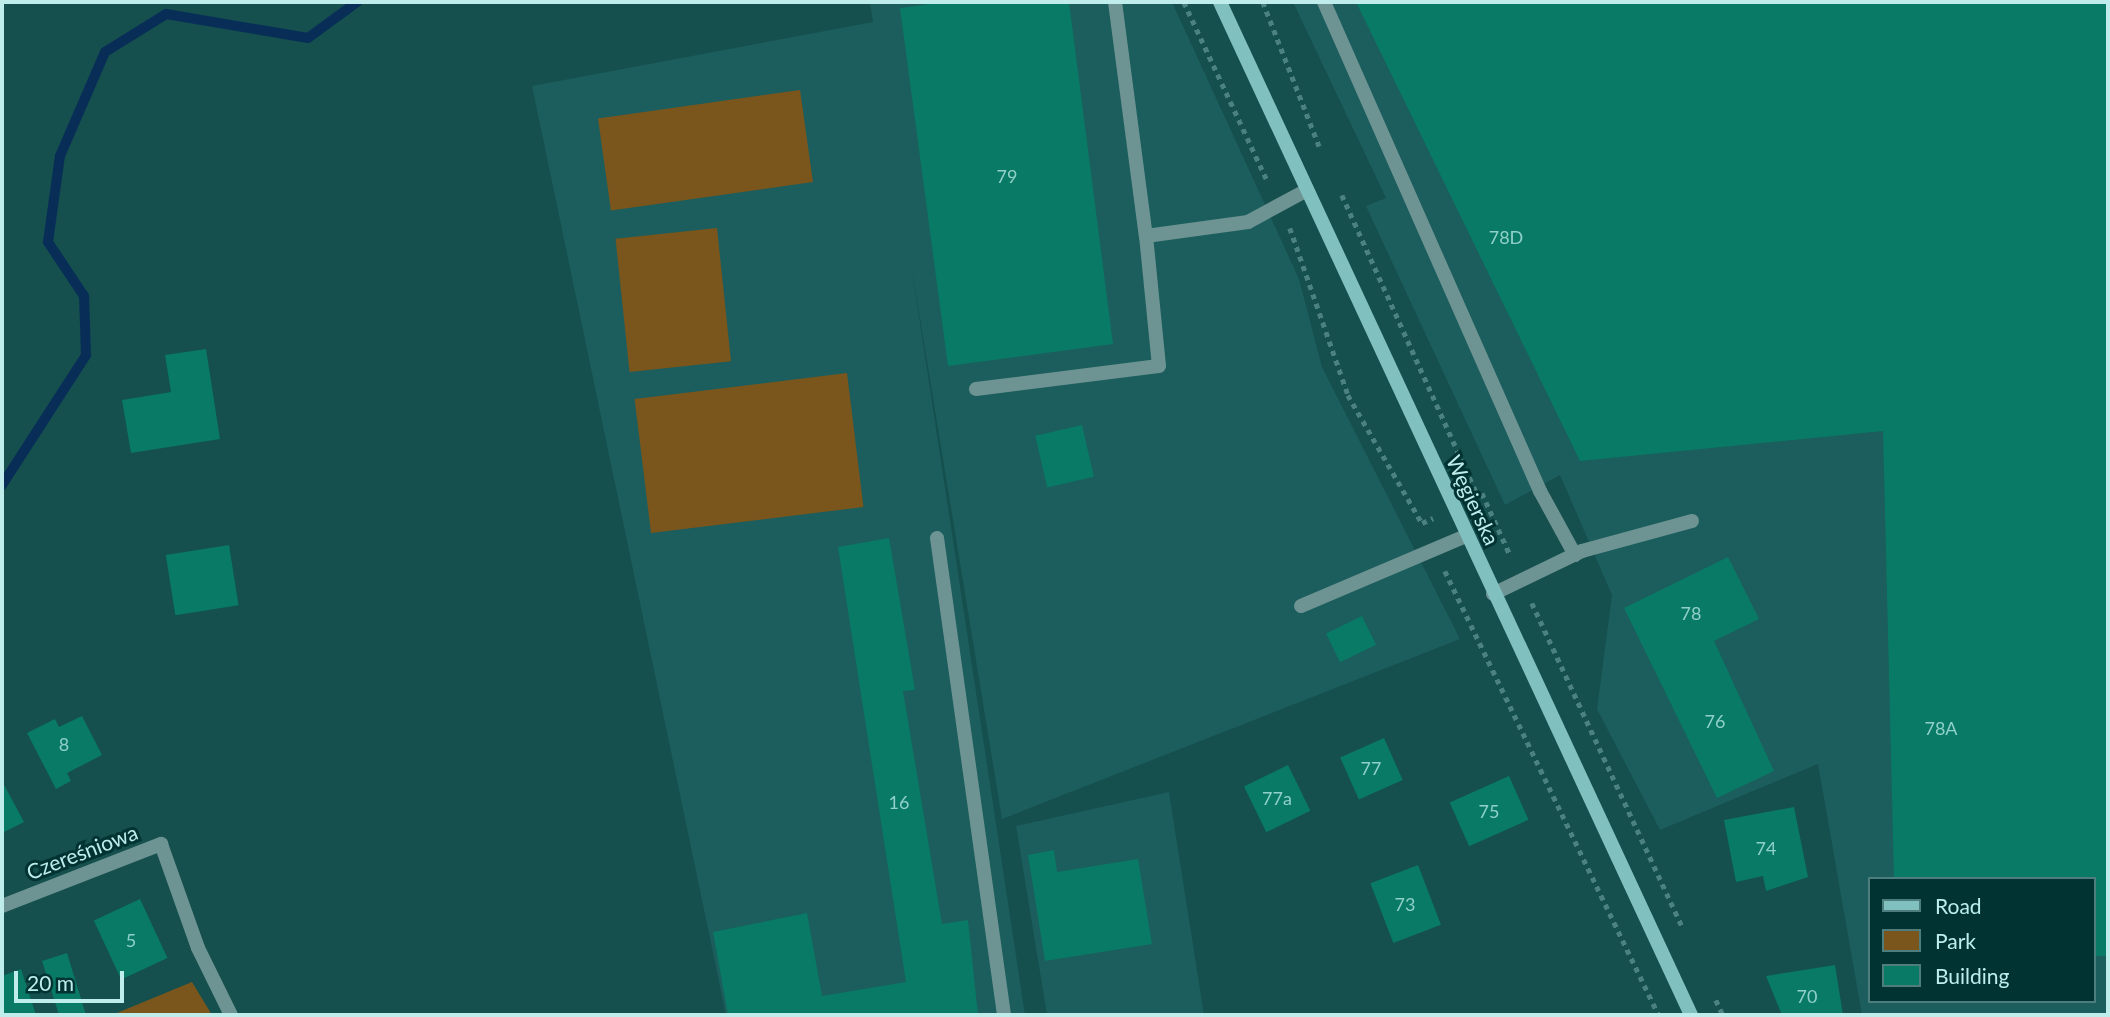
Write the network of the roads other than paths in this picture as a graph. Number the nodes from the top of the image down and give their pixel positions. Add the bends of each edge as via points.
1 (1115, 2) edge
2 (1220, 2) edge
3 (1324, 2) edge
4 (1307, 190) junction
5 (1146, 236) junction
6 (976, 389) dead end
7 (1692, 521) dead end
8 (1466, 536) junction
9 (937, 538) dead end
10 (1575, 555) junction
11 (1493, 594) junction
12 (1301, 606) dead end
13 (2, 906) edge
14 (231, 1015) edge
15 (1004, 1015) edge
16 (1690, 1015) edge

1 - 5 street
2 - 4 main road, Węgierska
3 - 10 street via 1540,491
4 - 5 street via 1248,222
4 - 8 main road, Węgierska
5 - 6 street via 1159,366
7 - 10 street
8 - 11 main road, Węgierska
8 - 12 street
9 - 15 street
10 - 11 street
11 - 16 main road, Węgierska
13 - 14 street, Czereśniowa via 161,844 198,948

